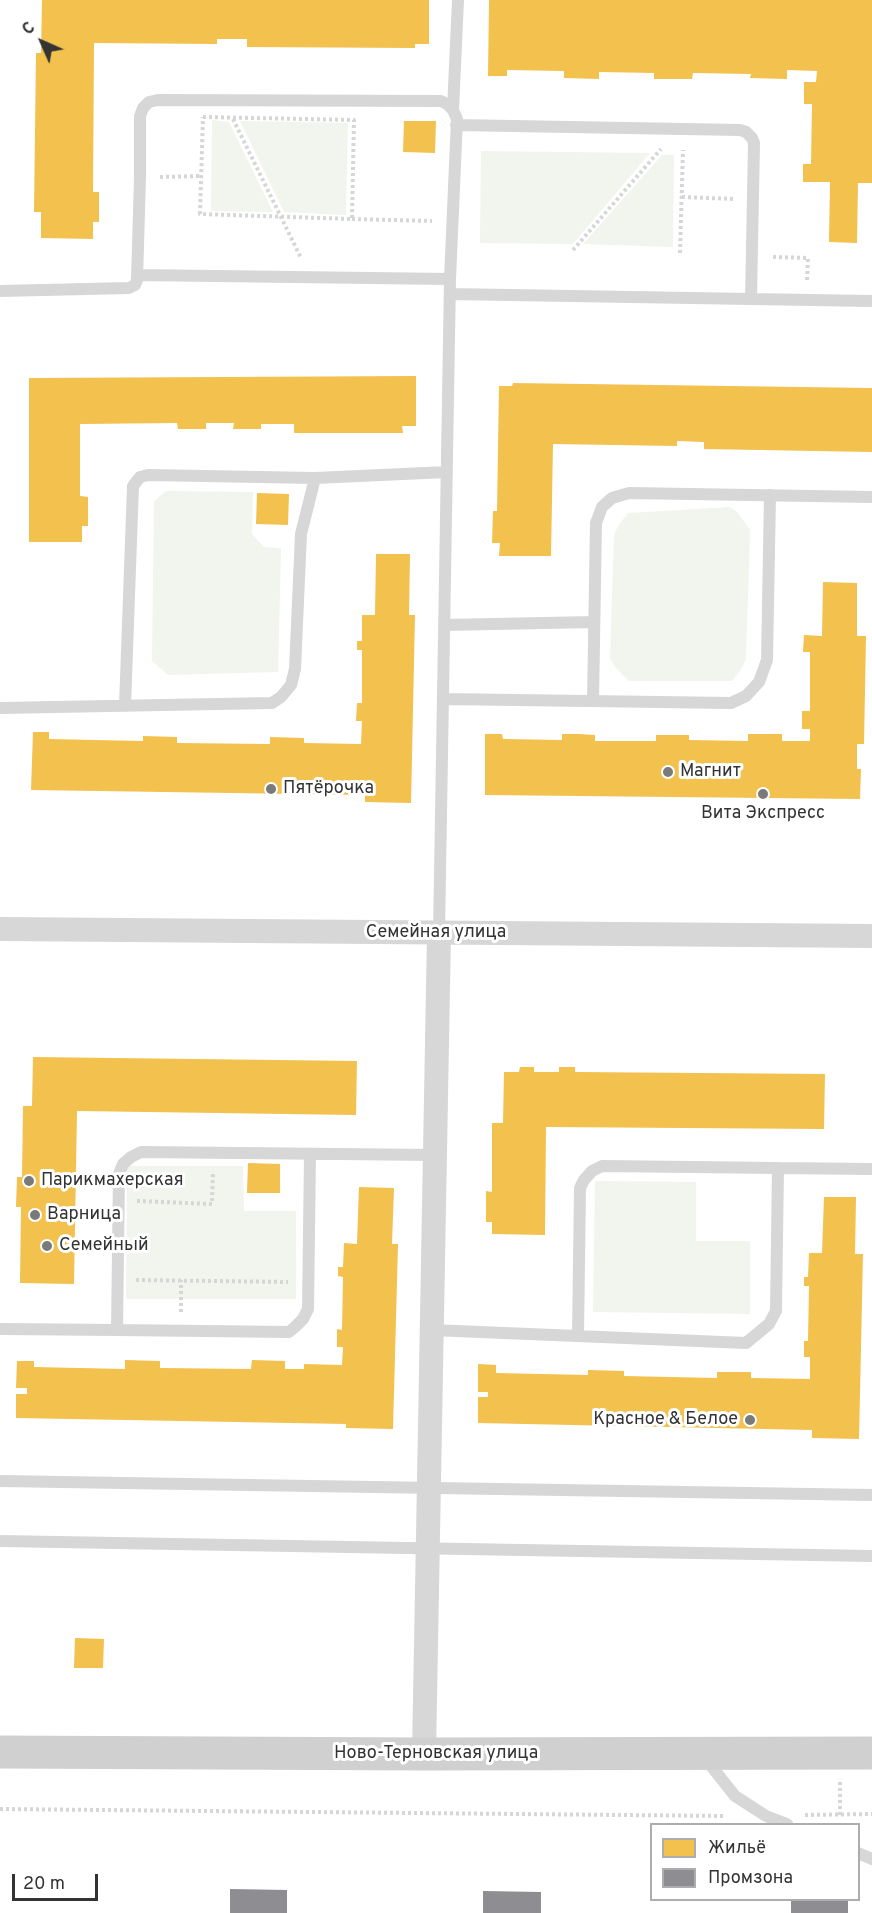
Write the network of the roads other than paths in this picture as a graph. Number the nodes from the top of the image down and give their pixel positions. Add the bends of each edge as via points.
1 (458, 0) edge
2 (453, 110) junction
3 (456, 125) junction
4 (137, 275) junction
5 (450, 279) junction
6 (0, 291) edge
7 (450, 294) junction
8 (751, 299) junction
9 (872, 301) edge
10 (447, 472) junction
11 (315, 478) junction
12 (770, 495) junction
13 (872, 497) edge
14 (594, 622) junction
15 (444, 625) junction
16 (443, 699) junction
17 (593, 701) junction
18 (125, 706) junction
19 (0, 708) edge
20 (0, 929) edge
21 (439, 933) junction
22 (872, 936) edge
23 (310, 1154) junction
24 (435, 1155) junction
25 (778, 1168) junction
26 (872, 1168) edge
27 (0, 1329) edge
28 (117, 1330) junction
29 (432, 1330) junction
30 (578, 1336) junction
31 (0, 1481) edge
32 (429, 1488) junction
33 (872, 1495) edge
34 (0, 1541) edge
35 (428, 1548) junction
36 (872, 1556) edge
37 (0, 1752) edge
38 (701, 1753) junction
39 (424, 1754) junction
40 (872, 1754) edge
41 (784, 1823) edge

1 - 2 lane
2 - 3 lane
2 - 4 lane via 441,101 149,102 140,116
3 - 5 lane
3 - 8 lane via 746,132 754,143
4 - 5 lane
4 - 6 lane via 135,285 129,288
5 - 7 lane
7 - 8 lane
7 - 10 lane
8 - 9 lane
10 - 11 lane
10 - 15 lane
11 - 18 lane via 301,534 295,669 291,685 281,697 272,703
11 - 18 lane via 140,477 133,486
12 - 13 lane
12 - 14 lane via 629,493 612,498 602,507 596,523
12 - 17 lane via 767,660 759,682 746,696 732,703
14 - 15 lane
14 - 17 lane
15 - 16 lane
16 - 17 lane
16 - 21 lane
18 - 19 lane
20 - 21 street, Семейная улица
21 - 22 street, Семейная улица
21 - 24 street
23 - 24 lane
23 - 28 lane via 308,1309 289,1332
23 - 28 lane via 141,1152 123,1164 119,1173
24 - 29 street
25 - 26 lane
25 - 30 lane via 776,1311 756,1336 746,1343
25 - 30 lane via 602,1166 592,1171 580,1188
27 - 28 lane
29 - 30 lane
29 - 32 street
31 - 32 lane
32 - 33 lane
32 - 35 street
34 - 35 lane
35 - 36 lane
35 - 39 street
37 - 39 main road, Ново-Терновская улица
38 - 39 main road, Ново-Терновская улица
38 - 40 main road, Ново-Терновская улица
38 - 41 lane via 735,1796

